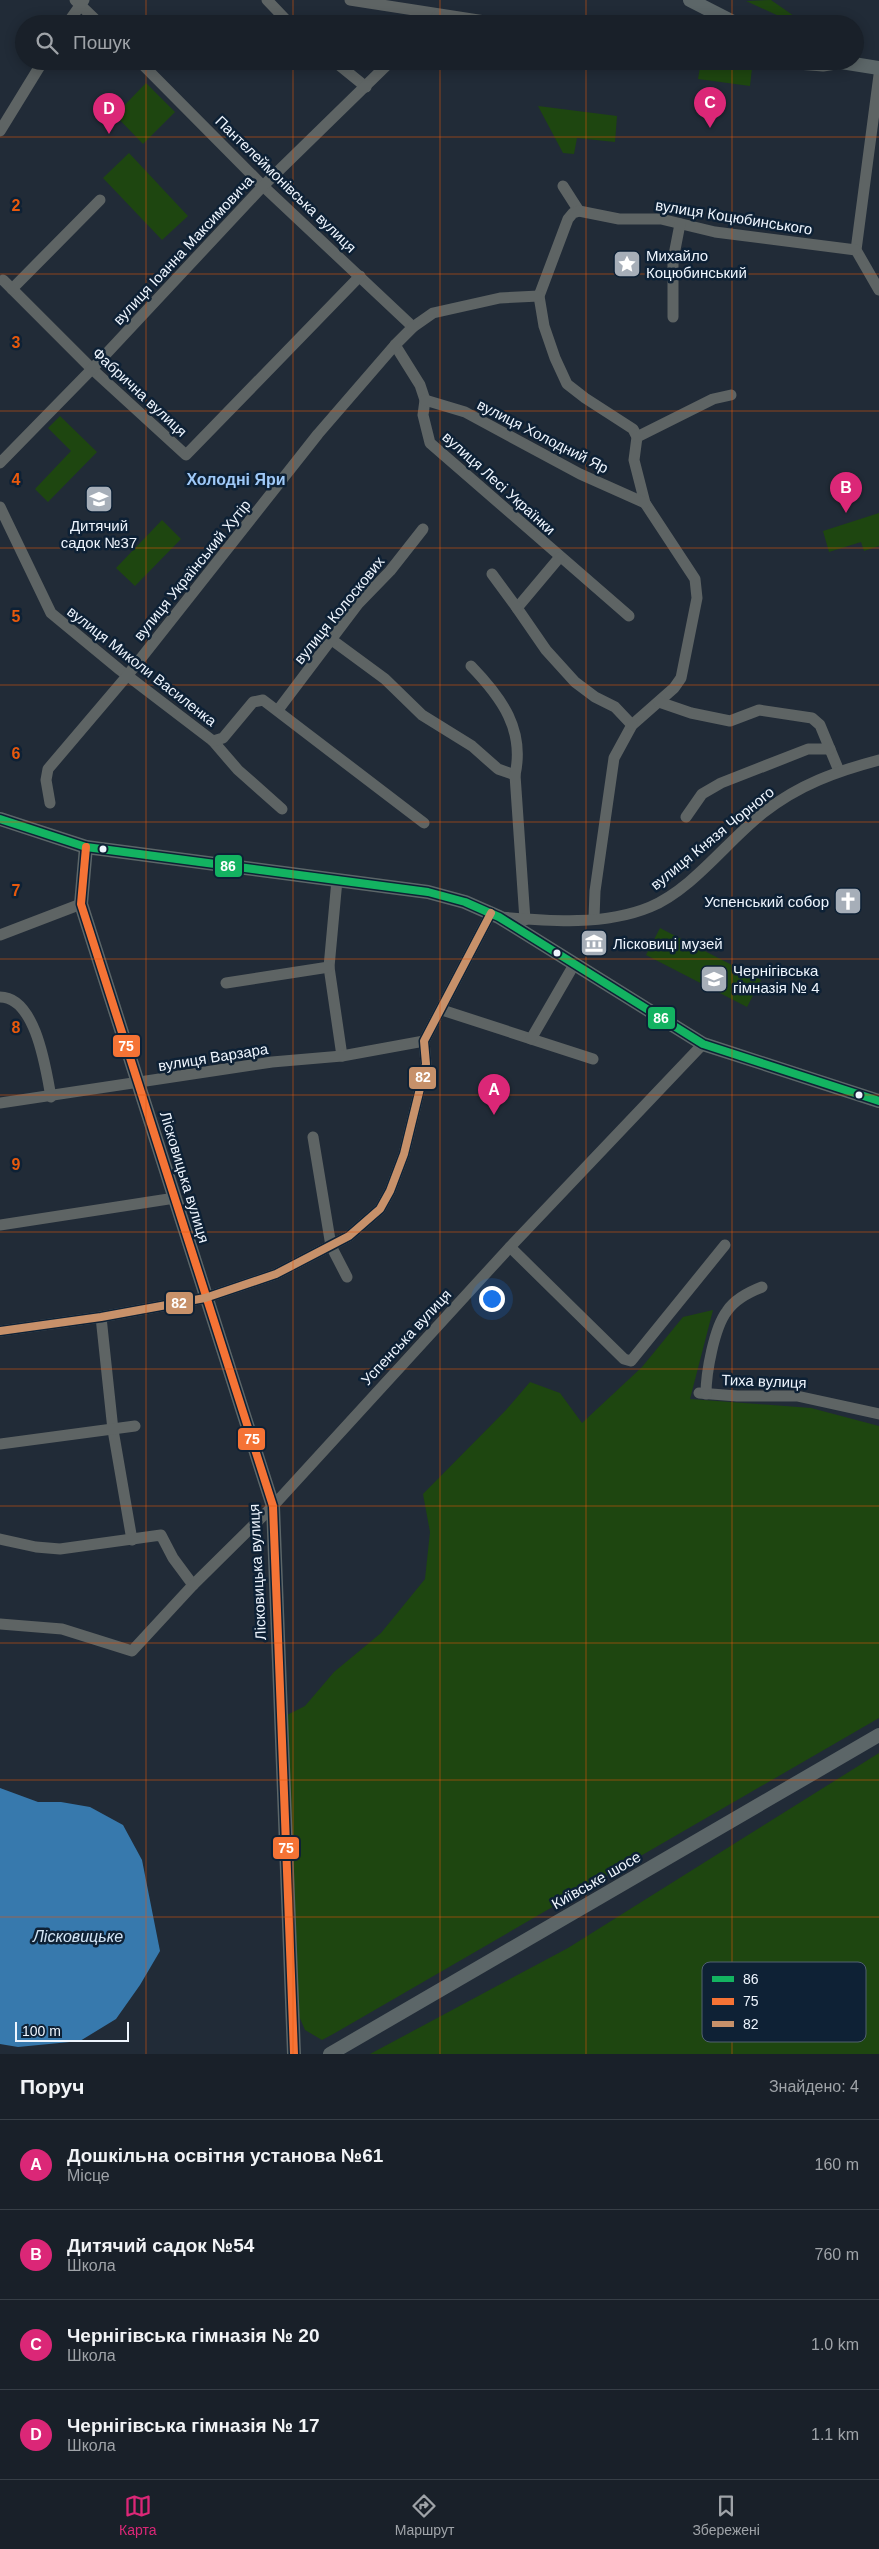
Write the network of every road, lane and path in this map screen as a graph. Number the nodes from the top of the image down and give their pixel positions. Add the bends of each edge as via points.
1 (267, 0) edge
2 (350, 0) edge
3 (690, 0) edge
4 (80, 2) edge
5 (73, 15) edge
6 (92, 15) edge
7 (281, 15) edge
8 (438, 15) edge
9 (722, 15) edge
10 (864, 57) edge
11 (879, 59) edge
12 (864, 66) edge
13 (879, 68) edge
14 (37, 70) edge
15 (148, 70) edge
16 (345, 70) edge
17 (383, 70) edge
18 (879, 75) edge
19 (366, 87) junction
20 (0, 131) edge
21 (263, 186) junction
22 (563, 186) dead end
23 (100, 200) dead end
24 (579, 211) junction
25 (680, 224) junction
26 (856, 250) junction
27 (360, 276) junction
28 (3, 280) dead end
29 (12, 290) junction
30 (879, 290) edge
31 (539, 296) junction
32 (673, 318) dead end
33 (413, 327) junction
34 (395, 345) junction
35 (92, 369) junction
36 (730, 395) dead end
37 (424, 400) junction
38 (637, 437) junction
39 (0, 463) edge
40 (645, 503) junction
41 (0, 507) edge
42 (423, 529) dead end
43 (559, 558) junction
44 (492, 574) dead end
45 (517, 608) junction
46 (629, 616) dead end
47 (332, 640) junction
48 (471, 666) dead end
49 (127, 676) junction
50 (659, 702) junction
51 (278, 710) junction
52 (632, 724) junction
53 (213, 741) junction
54 (830, 749) junction
55 (879, 760) edge
56 (839, 771) junction
57 (514, 775) junction
58 (50, 803) dead end
59 (282, 809) dead end
60 (1, 816) edge
61 (686, 816) dead end
62 (424, 823) dead end
63 (86, 847) junction
64 (337, 880) junction
65 (81, 904) junction
66 (495, 915) junction
67 (594, 918) junction
68 (525, 920) junction
69 (0, 935) edge
70 (575, 963) junction
71 (329, 968) junction
72 (226, 983) dead end
73 (0, 998) edge
74 (442, 1010) junction
75 (531, 1039) junction
76 (424, 1041) junction
77 (703, 1044) junction
78 (342, 1056) junction
79 (593, 1059) dead end
80 (139, 1084) junction
81 (51, 1097) junction
82 (879, 1101) edge
83 (0, 1103) edge
84 (313, 1137) dead end
85 (175, 1198) junction
86 (0, 1225) edge
87 (331, 1246) junction
88 (725, 1246) dead end
89 (510, 1247) junction
90 (346, 1277) dead end
91 (762, 1287) dead end
92 (205, 1298) junction
93 (101, 1317) junction
94 (0, 1331) edge
95 (879, 1414) edge
96 (134, 1426) dead end
97 (113, 1430) junction
98 (0, 1444) edge
99 (273, 1506) junction
100 (0, 1539) edge
101 (132, 1540) junction
102 (193, 1585) junction
103 (0, 1624) edge
104 (879, 1735) edge
105 (294, 2054) edge
106 (330, 2054) edge

1 - 7 street
2 - 8 street
3 - 9 main road
4 - 5 street
4 - 6 street
10 - 11 main road
12 - 13 main road
14 - 20 street
15 - 21 street, Пантелеймонівська вулиця
16 - 19 street
17 - 19 street, вулиця Іоанна Максимовича
18 - 26 street
19 - 21 street, вулиця Іоанна Максимовича
21 - 27 street, Пантелеймонівська вулиця
21 - 35 street, вулиця Іоанна Максимовича
22 - 24 street
23 - 29 street
24 - 25 street, вулиця Коцюбинського via 619,219 661,219
24 - 31 street via 568,219
25 - 26 street, вулиця Коцюбинського via 715,232
25 - 32 street via 673,260
26 - 30 street
27 - 33 street, Пантелеймонівська вулиця
27 - 35 street, Фабрична вулиця via 186,456
28 - 29 street, Фабрична вулиця
29 - 35 street, Фабрична вулиця
31 - 33 street, вулиця Український Хутір via 500,298 433,313
31 - 38 street via 544,326 568,384 584,398 634,429
33 - 34 street, вулиця Український Хутір
34 - 37 street, вулиця Лесі Українки via 420,385
34 - 49 street, вулиця Український Хутір via 318,434
35 - 39 street, вулиця Іоанна Максимовича
36 - 38 street via 706,402
37 - 40 street, вулиця Холодний Яр via 465,412 580,474
37 - 43 street, вулиця Лесі Українки via 423,415 430,443
38 - 40 street via 634,460
40 - 50 street via 688,564 695,579 697,598 681,678
41 - 49 street, вулиця Миколи Василенка via 51,613
42 - 47 street, вулиця Колоскових via 390,571 358,604
43 - 45 street
43 - 46 street, вулиця Лесі Українки
44 - 45 street
45 - 52 street via 546,650 574,682 615,707
47 - 51 street, вулиця Колоскових
47 - 57 street via 385,679 422,715 472,746 498,769
48 - 57 street via 499,700 511,721 519,757
49 - 53 street, вулиця Миколи Василенка
49 - 58 street, вулиця Український Хутір via 48,769 46,780
50 - 52 street
50 - 54 street via 730,721 759,710 812,718 820,726
51 - 53 street, вулиця Миколи Василенка via 263,700 253,702 223,738
51 - 62 street, вулиця Миколи Василенка
52 - 67 street via 614,758
53 - 59 street, вулиця Миколи Василенка via 238,770
54 - 56 street
54 - 61 street via 808,748 721,783 702,794
55 - 56 street, вулиця Князя Чорного
56 - 67 street, вулиця Князя Чорного via 794,790 668,897 623,916
57 - 68 street
60 - 63 main road
63 - 64 main road
63 - 65 main road, Лісковицька вулиця
64 - 66 main road via 428,892 465,902
64 - 71 street
65 - 69 street
65 - 80 main road, Лісковицька вулиця
66 - 68 street, вулиця Князя Чорного
66 - 70 main road
66 - 74 street
67 - 68 street, вулиця Князя Чорного
70 - 75 street
70 - 77 main road
71 - 72 street
71 - 78 street
73 - 81 street via 8,998 23,1008 43,1052
74 - 75 street
74 - 76 street
75 - 79 street
76 - 78 street, вулиця Варзара
76 - 87 street via 426,1064 404,1154 390,1190 380,1209 349,1236
77 - 82 main road
77 - 89 street, Успенська вулиця
78 - 80 street, вулиця Варзара via 272,1062
80 - 81 street, вулиця Варзара
80 - 85 main road, Лісковицька вулиця
81 - 83 street, вулиця Варзара
84 - 87 street
85 - 86 street
85 - 92 main road, Лісковицька вулиця
87 - 90 street
87 - 92 street via 276,1274
88 - 89 street via 631,1361 624,1359
89 - 99 street, Успенська вулиця
91 - 95 street, Тиха вулиця via 746,1294 726,1311 706,1372 703,1394 797,1396
92 - 93 street
92 - 99 main road, Лісковицька вулиця
93 - 94 street
93 - 97 street
96 - 97 street
97 - 98 street
97 - 101 street
99 - 102 street, Успенська вулиця
99 - 105 main road, Лісковицька вулиця
100 - 101 street via 60,1549
101 - 102 street via 161,1535
102 - 103 street, Успенська вулиця via 132,1651 62,1629
104 - 106 main road, Київське шосе

